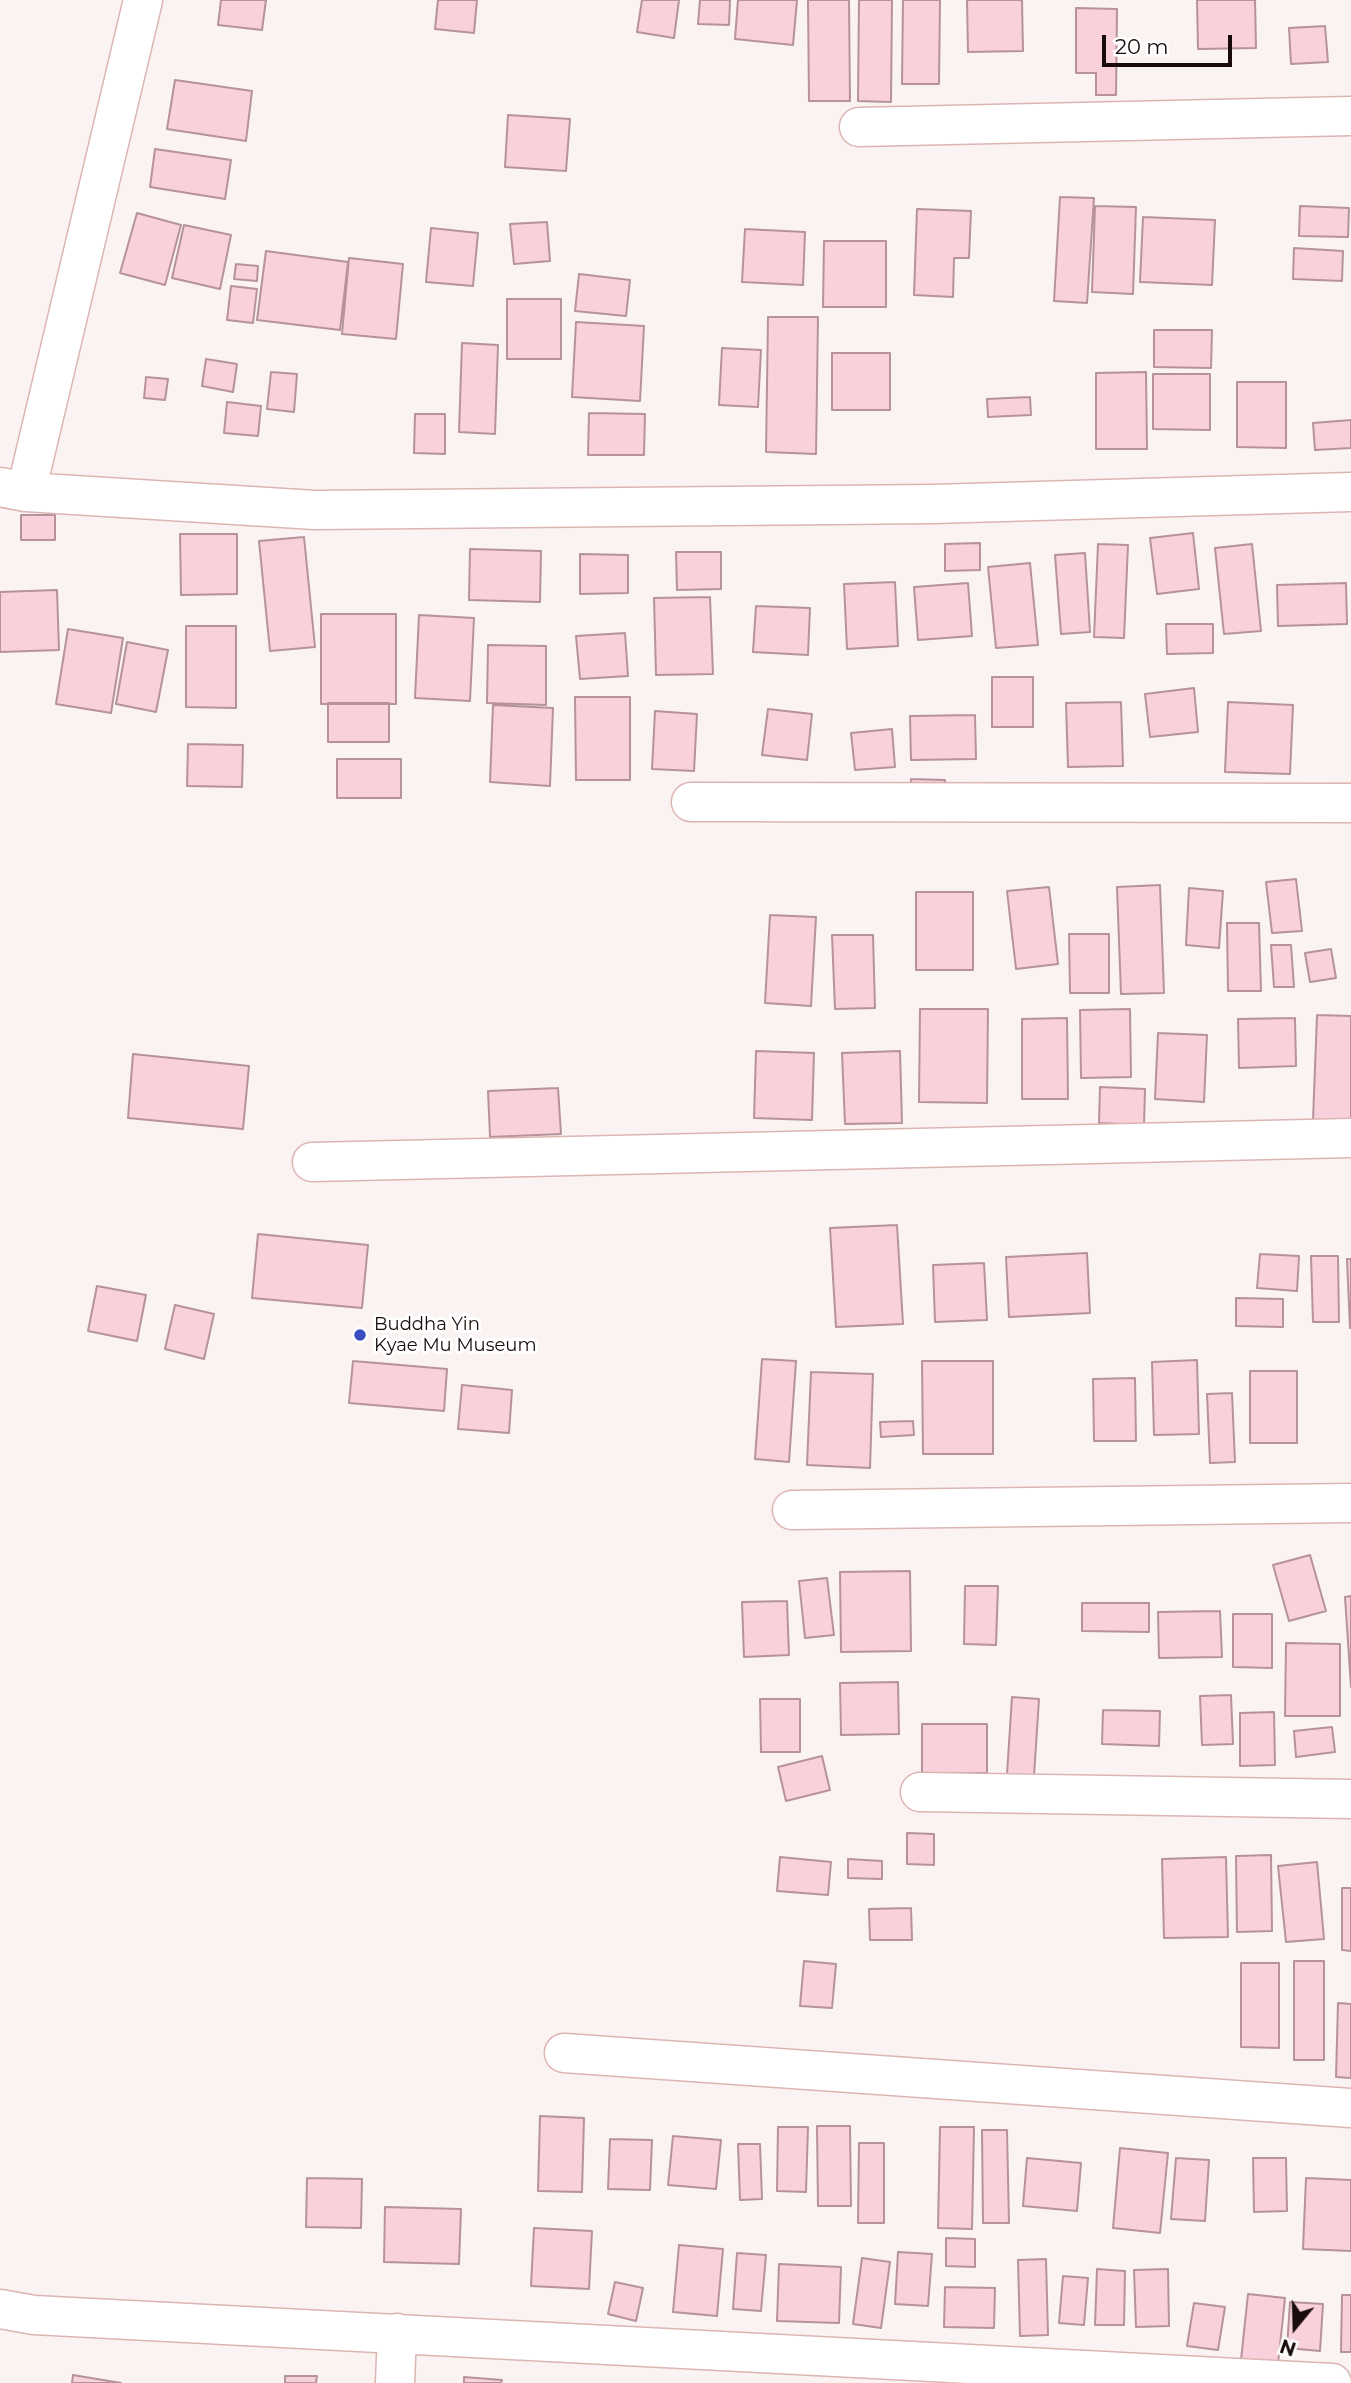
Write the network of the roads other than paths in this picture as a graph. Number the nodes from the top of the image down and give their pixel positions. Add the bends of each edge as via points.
1 (143, 0) edge
2 (1351, 116) edge
3 (859, 127) dead end
4 (13, 490) edge
5 (1351, 492) edge
6 (691, 802) dead end
7 (1351, 803) edge
8 (1351, 1138) edge
9 (312, 1161) dead end
10 (1351, 1503) edge
11 (792, 1510) dead end
12 (920, 1792) dead end
13 (1351, 1799) edge
14 (564, 2053) dead end
15 (1351, 2108) edge
16 (0, 2309) edge
17 (397, 2333) junction
18 (395, 2383) edge
19 (1332, 2383) edge

1 - 4 street
2 - 3 street
4 - 5 street via 355,510 933,504
6 - 7 street
8 - 9 street
10 - 11 street
12 - 13 street
14 - 15 street
16 - 17 street via 34,2315
17 - 18 street
17 - 19 street

